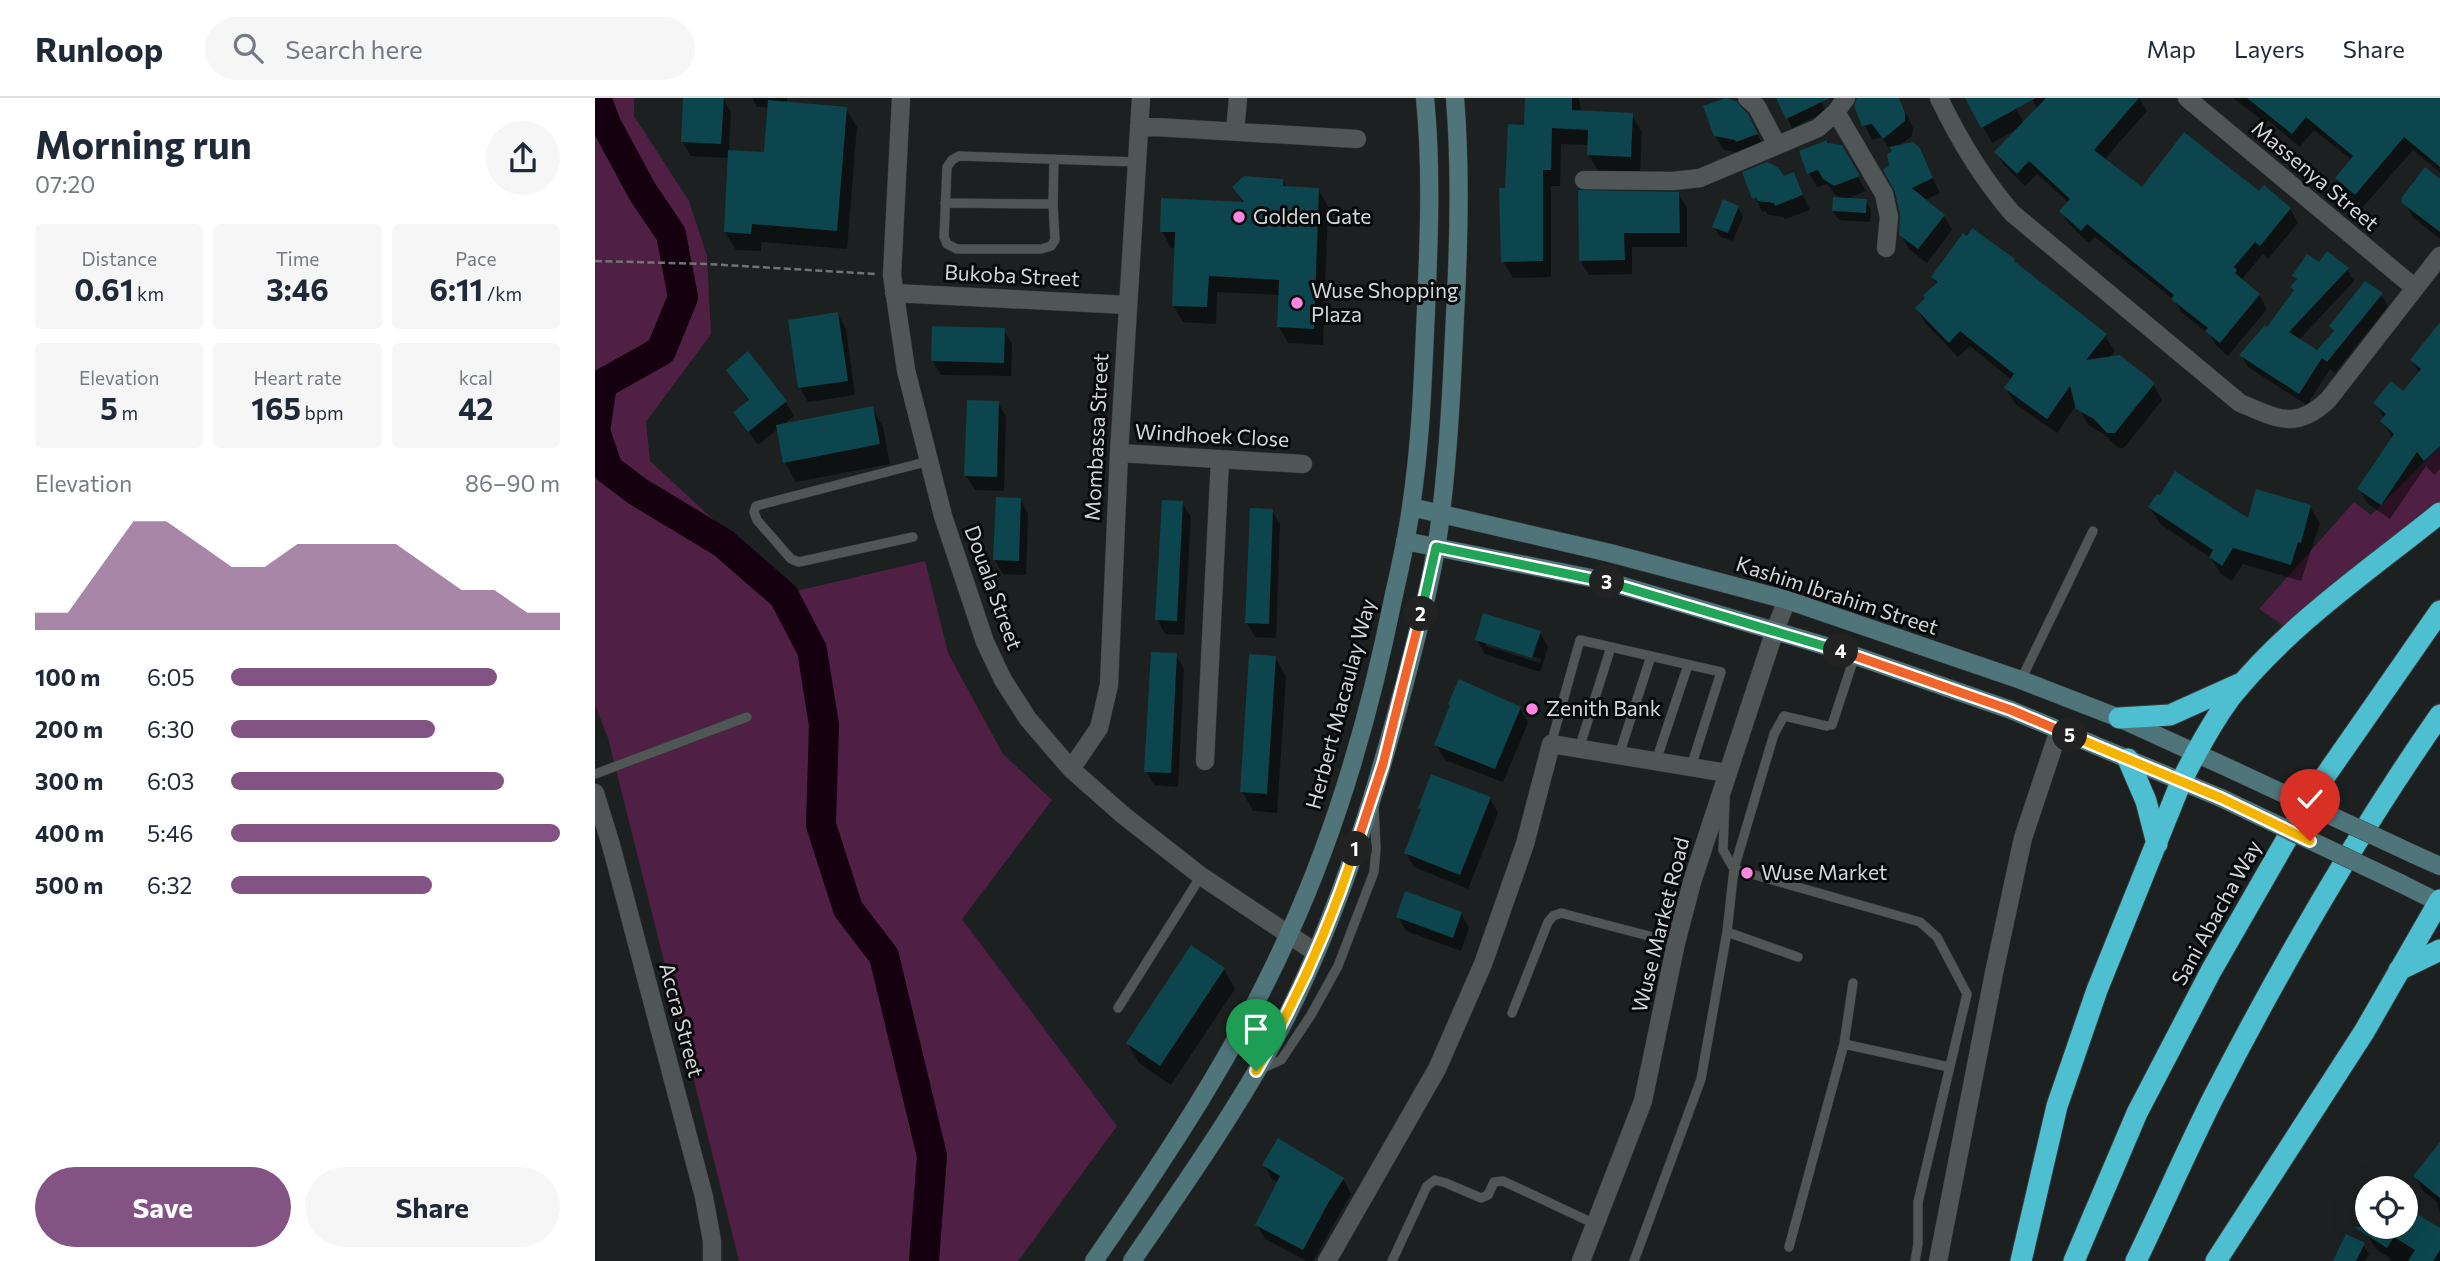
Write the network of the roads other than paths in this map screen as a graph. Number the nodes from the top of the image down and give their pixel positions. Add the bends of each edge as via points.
1 (901, 98) edge
2 (1141, 98) edge
3 (1238, 98) edge
4 (1425, 98) edge
5 (1455, 98) edge
6 (1747, 98) edge
7 (1939, 98) edge
8 (2186, 98) edge
9 (1841, 105) edge
10 (1139, 126) junction
11 (1235, 132) junction
12 (1357, 139) dead end
13 (1777, 145) junction
14 (1054, 159) junction
15 (1137, 162) junction
16 (1584, 180) dead end
17 (945, 203) junction
18 (1053, 204) junction
19 (1886, 248) dead end
20 (2440, 256) edge
21 (893, 284) junction
22 (2415, 288) junction
23 (1127, 305) junction
24 (1119, 453) junction
25 (1220, 459) junction
26 (929, 461) junction
27 (1303, 464) dead end
28 (1411, 507) junction
29 (2440, 513) edge
30 (1441, 514) junction
31 (2093, 531) dead end
32 (913, 537) dead end
33 (1405, 541) junction
34 (1436, 547) junction
35 (1787, 600) junction
36 (2440, 611) edge
37 (1775, 630) junction
38 (1611, 647) junction
39 (1856, 655) junction
40 (1651, 656) junction
41 (1688, 665) junction
42 (2021, 680) junction
43 (2245, 682) junction
44 (2440, 715) edge
45 (747, 718) dead end
46 (2119, 718) junction
47 (2059, 730) junction
48 (1551, 744) junction
49 (1579, 749) junction
50 (2195, 754) junction
51 (1619, 755) junction
52 (2127, 759) junction
53 (1205, 761) dead end
54 (1656, 761) junction
55 (1691, 767) junction
56 (1071, 769) junction
57 (1727, 773) junction
58 (595, 774) edge
59 (2181, 782) junction
60 (595, 793) edge
61 (1373, 794) junction
62 (2157, 844) junction
63 (2440, 866) edge
64 (1734, 869) junction
65 (1201, 876) junction
66 (2440, 901) edge
67 (1727, 932) junction
68 (1288, 936) junction
69 (1676, 943) junction
70 (2440, 950) edge
71 (1315, 952) junction
72 (1798, 957) dead end
73 (2399, 970) junction
74 (1853, 983) dead end
75 (1118, 1008) dead end
76 (1512, 1013) dead end
77 (1844, 1044) junction
78 (1949, 1067) junction
79 (1256, 1071) junction
80 (1597, 1225) junction
81 (1789, 1247) dead end
82 (712, 1261) edge
83 (1094, 1261) edge
84 (1132, 1261) edge
85 (1327, 1261) edge
86 (1392, 1261) edge
87 (1581, 1261) edge
88 (1634, 1261) edge
89 (1915, 1261) edge
90 (1938, 1261) edge
91 (2021, 1261) edge
92 (2074, 1261) edge
93 (2136, 1261) edge
94 (2216, 1261) edge

1 - 21 street, Douala Street
2 - 10 street, Mombassa Street
3 - 11 street
4 - 28 main road, Herbert Macaulay Way via 1428,275
5 - 30 main road via 1457,275
6 - 13 street via 1757,107
7 - 22 street via 1964,148 2012,213 2240,403 2274,417 2298,420 2321,407
8 - 22 street, Massenya Street
9 - 13 street via 1818,128
9 - 19 street via 1884,194 1889,218
10 - 11 street
10 - 15 street, Mombassa Street
11 - 12 street
13 - 16 street via 1700,178
14 - 15 lane
14 - 17 lane via 959,156 947,167
14 - 18 lane
15 - 23 street, Mombassa Street
17 - 18 lane
17 - 18 lane via 944,237 957,249 1051,246 1055,240
20 - 22 street
21 - 23 street, Bukoba Street
21 - 26 street, Douala Street via 906,370
23 - 24 street, Mombassa Street
24 - 25 street, Windhoek Close
24 - 56 street, Mombassa Street via 1109,685 1099,727
25 - 27 street, Windhoek Close
25 - 53 street
26 - 32 lane via 756,506 754,512 799,562
26 - 56 street, Douala Street via 985,642 1028,719
28 - 30 main road, Kashim Ibrahim Street
28 - 33 main road, Herbert Macaulay Way
29 - 43 highway via 2297,628
30 - 34 main road
30 - 35 main road, Kashim Ibrahim Street
31 - 42 lane
33 - 34 main road
33 - 68 main road, Herbert Macaulay Way via 1382,654 1353,760 1321,857
34 - 37 main road via 1606,581
34 - 61 main road
35 - 37 street, Wuse Market Road
35 - 42 main road, Kashim Ibrahim Street
36 - 92 highway, Sani Abacha Way via 2312,795 2211,971 2137,1113
37 - 39 main road
37 - 57 street, Wuse Market Road
38 - 40 lane
38 - 48 lane via 1580,640
38 - 49 lane
39 - 47 main road
39 - 64 lane via 1830,726 1784,716 1774,734
40 - 41 lane
40 - 51 lane
41 - 54 lane
41 - 55 lane via 1721,672
42 - 46 main road, Kashim Ibrahim Street
43 - 46 highway via 2170,715
43 - 50 highway
44 - 93 highway via 2389,787 2304,929 2213,1099
45 - 58 lane
46 - 50 main road, Kashim Ibrahim Street
47 - 52 main road
47 - 90 street via 2023,838
48 - 49 street
48 - 85 street via 1525,844 1453,1034
49 - 51 street
50 - 59 highway
50 - 63 main road, Kashim Ibrahim Street, bridge
51 - 54 street
52 - 59 main road
52 - 62 highway via 2146,802
54 - 55 street
55 - 57 street
56 - 65 street, Douala Street
57 - 64 lane via 1723,850
57 - 69 street, Wuse Market Road
59 - 62 highway
59 - 66 main road, bridge
60 - 82 street, Accra Street via 704,1197
61 - 71 main road
61 - 79 lane via 1374,873 1338,967 1281,1060
62 - 91 highway via 2097,990 2057,1106
64 - 67 lane
64 - 78 lane via 1920,922 1937,937 1967,994
65 - 68 street, Douala Street
65 - 75 lane
66 - 73 highway
67 - 72 lane
67 - 88 lane via 1701,1079
68 - 71 street, Douala Street
68 - 83 main road, Herbert Macaulay Way via 1199,1104
69 - 76 lane via 1561,914 1553,916
69 - 80 street, Wuse Market Road via 1643,1101
70 - 73 highway
71 - 79 main road
73 - 94 highway
74 - 77 lane
77 - 78 lane
77 - 81 lane
78 - 89 lane via 1918,1202
79 - 84 main road
80 - 86 lane via 1503,1181 1494,1182 1481,1199 1435,1180 1427,1186
80 - 87 street, Wuse Market Road

